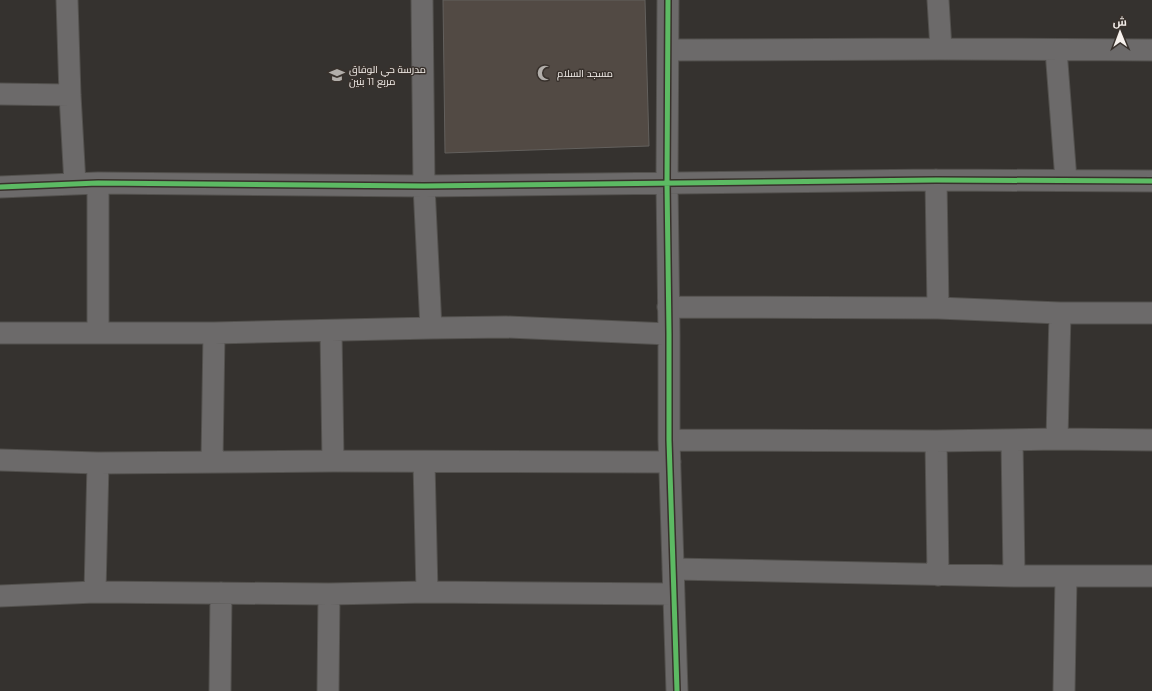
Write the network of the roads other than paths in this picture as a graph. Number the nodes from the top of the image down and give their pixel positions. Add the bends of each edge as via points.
1 (68, 0) edge
2 (422, 0) edge
3 (668, 0) edge
4 (938, 0) edge
5 (940, 49) junction
6 (668, 50) junction
7 (1056, 50) junction
8 (1152, 50) edge
9 (0, 94) edge
10 (70, 95) junction
11 (936, 180) junction
12 (1066, 180) junction
13 (1152, 181) edge
14 (666, 182) junction
15 (98, 183) junction
16 (75, 184) junction
17 (424, 186) junction
18 (0, 187) edge
19 (668, 307) junction
20 (938, 308) junction
21 (1060, 313) junction
22 (1152, 313) edge
23 (431, 328) junction
24 (331, 330) junction
25 (0, 333) edge
26 (98, 333) junction
27 (214, 334) junction
28 (669, 334) junction
29 (1057, 439) junction
30 (669, 440) junction
31 (936, 440) junction
32 (1012, 440) junction
33 (1152, 440) edge
34 (0, 460) edge
35 (212, 461) junction
36 (333, 461) junction
37 (424, 462) junction
38 (670, 462) junction
39 (98, 463) junction
40 (673, 569) junction
41 (938, 575) junction
42 (1014, 576) junction
43 (1152, 576) edge
44 (1066, 577) junction
45 (95, 592) junction
46 (427, 592) junction
47 (221, 593) junction
48 (329, 594) junction
49 (674, 594) junction
50 (0, 596) edge
51 (220, 691) edge
52 (328, 691) edge
53 (677, 691) edge
54 (1064, 691) edge

1 - 10 street
2 - 17 street
3 - 6 street
4 - 5 street
5 - 6 street
5 - 7 street
6 - 14 street
7 - 8 street
7 - 12 street
9 - 10 street
10 - 16 street
11 - 12 street
11 - 14 street
11 - 20 street
12 - 13 street
14 - 17 street
14 - 19 street
15 - 16 street
15 - 17 street
15 - 26 street
16 - 18 street
17 - 23 street
19 - 20 street
19 - 28 street
20 - 21 street
21 - 22 street
21 - 29 street
23 - 24 street
23 - 28 street via 506,327
24 - 27 street
24 - 36 street
25 - 26 street
26 - 27 street
27 - 35 street
28 - 30 street
29 - 32 street
29 - 33 street
30 - 31 street
30 - 38 street
31 - 32 street
31 - 41 street
32 - 42 street
34 - 39 street
35 - 36 street
35 - 39 street
36 - 37 street
37 - 38 street
37 - 46 street
38 - 40 street
39 - 45 street
40 - 41 street
40 - 49 street
41 - 42 street
42 - 44 street
43 - 44 street
44 - 54 street
45 - 47 street
45 - 50 street
46 - 48 street
46 - 49 street
47 - 48 street
47 - 51 street
48 - 52 street
49 - 53 street

